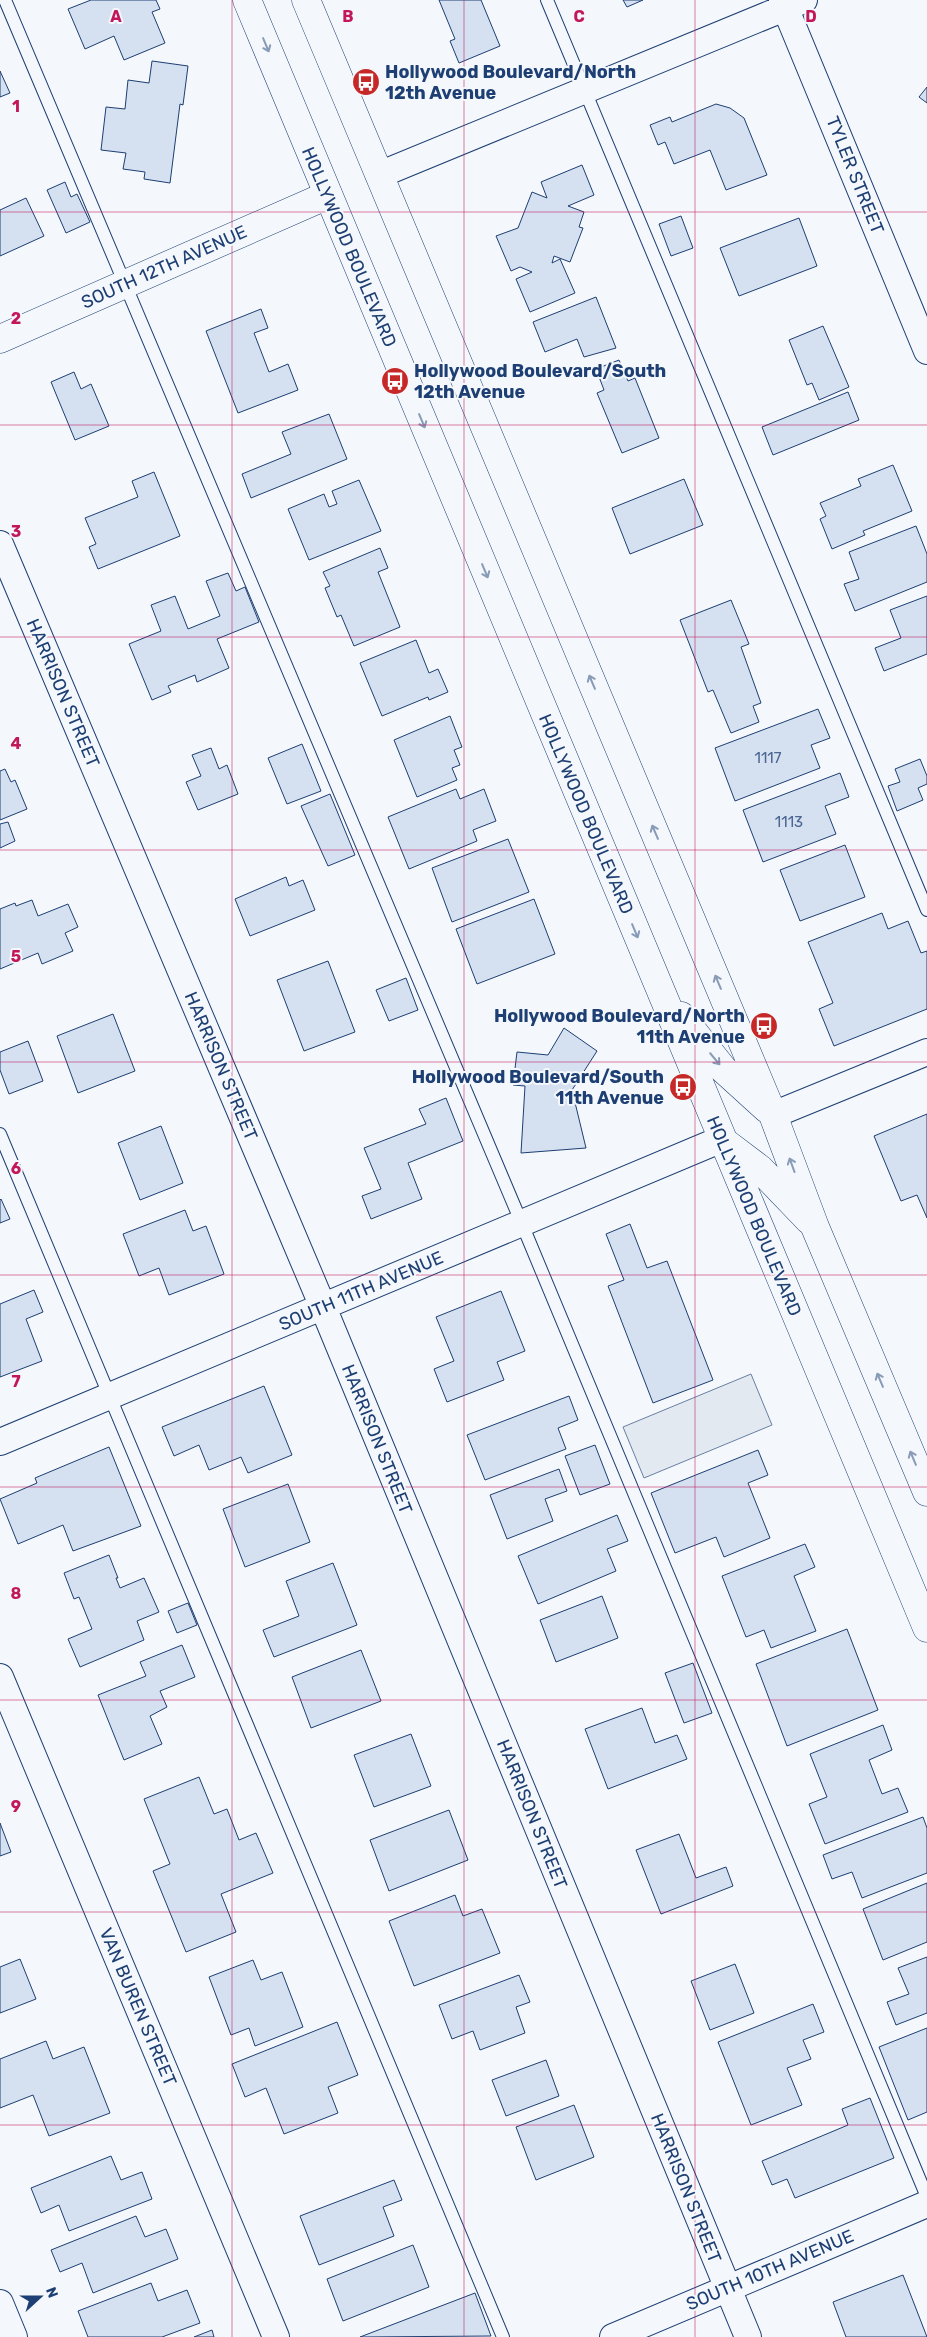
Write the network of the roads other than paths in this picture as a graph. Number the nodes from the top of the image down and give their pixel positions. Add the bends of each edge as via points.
1 (5, 0) edge
2 (247, 0) edge
3 (306, 0) edge
4 (547, 0) edge
5 (790, 3) edge
6 (585, 90) junction
7 (379, 175) junction
8 (328, 195) junction
9 (125, 284) junction
10 (0, 339) edge
11 (927, 351) edge
12 (0, 544) edge
13 (927, 910) edge
14 (654, 978) junction
15 (927, 1052) edge
16 (774, 1115) junction
17 (0, 1134) edge
18 (722, 1140) junction
19 (522, 1224) junction
20 (815, 1227) junction
21 (323, 1307) junction
22 (109, 1396) junction
23 (0, 1442) edge
24 (927, 1492) edge
25 (927, 1628) edge
26 (0, 1676) edge
27 (927, 2197) edge
28 (927, 2204) edge
29 (727, 2288) junction
30 (0, 2303) edge
31 (14, 2337) edge
32 (276, 2337) edge
33 (503, 2337) edge
34 (613, 2337) edge
35 (748, 2337) edge

1 - 9 lane
2 -> 8 main road, HOLLYWOOD BOULEVARD
3 - 7 main road
4 - 6 lane
5 - 6 street
5 - 11 street, TYLER STREET
6 - 7 street
6 - 13 lane
16 -> 7 main road
8 - 9 main road, SOUTH 12TH AVENUE
8 -> 14 main road, HOLLYWOOD BOULEVARD
9 - 10 main road, SOUTH 12TH AVENUE
9 - 19 lane
12 - 21 street, HARRISON STREET
14 -> 16 main road via 690,1030 724,1069
14 - 18 main road, HOLLYWOOD BOULEVARD
15 - 16 street
20 -> 16 main road
17 - 22 lane
18 - 19 street, SOUTH 11TH AVENUE
18 - 20 main road via 760,1169
18 - 25 main road, HOLLYWOOD BOULEVARD
19 - 21 street, SOUTH 11TH AVENUE
19 - 27 lane
24 -> 20 main road
21 - 22 street, SOUTH 11TH AVENUE
21 - 29 street, HARRISON STREET
22 - 23 street, SOUTH 11TH AVENUE
22 - 33 lane
26 - 32 street, VAN BUREN STREET
28 - 29 street, SOUTH 10TH AVENUE
29 - 34 street, SOUTH 10TH AVENUE
29 - 35 street, HARRISON STREET
30 - 31 street

